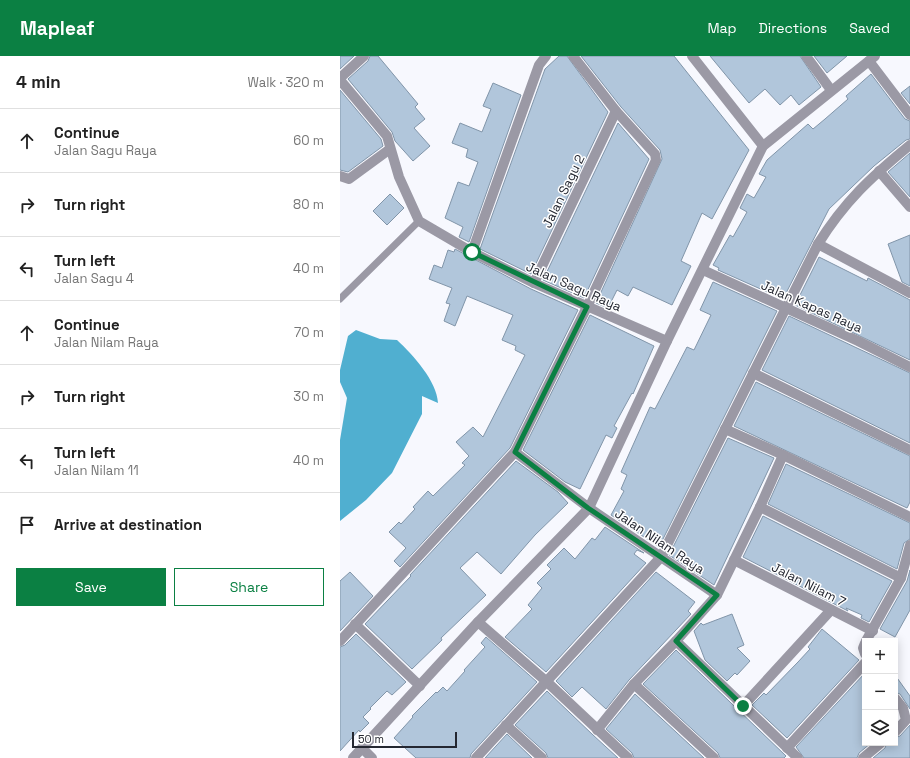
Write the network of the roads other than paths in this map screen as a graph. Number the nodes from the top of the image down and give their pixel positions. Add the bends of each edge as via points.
1 (364, 56) edge
2 (546, 56) edge
3 (573, 56) edge
4 (692, 56) edge
5 (806, 56) edge
6 (872, 58) edge
7 (340, 79) edge
8 (831, 90) junction
9 (616, 111) junction
10 (910, 115) edge
11 (910, 145) edge
12 (764, 146) junction
13 (390, 149) junction
14 (879, 171) junction
15 (340, 176) edge
16 (910, 207) edge
17 (419, 221) junction
18 (818, 244) junction
19 (472, 252) junction
20 (703, 270) junction
21 (534, 283) junction
22 (910, 293) edge
23 (340, 299) edge
24 (587, 307) junction
25 (786, 308) junction
26 (667, 341) junction
27 (910, 367) edge
28 (753, 373) junction
29 (725, 429) junction
30 (910, 450) edge
31 (515, 452) junction
32 (784, 455) junction
33 (760, 507) junction
34 (588, 508) junction
35 (910, 517) edge
36 (910, 545) edge
37 (661, 557) junction
38 (734, 560) junction
39 (901, 578) junction
40 (717, 595) junction
41 (831, 610) junction
42 (478, 622) junction
43 (355, 624) junction
44 (873, 631) junction
45 (869, 638) edge
46 (340, 641) edge
47 (676, 641) junction
48 (862, 667) edge
49 (547, 682) junction
50 (634, 684) junction
51 (420, 686) junction
52 (898, 702) edge
53 (743, 706) junction
54 (506, 725) junction
55 (898, 729) edge
56 (597, 730) junction
57 (878, 746) edge
58 (362, 748) junction
59 (793, 755) edge
60 (867, 757) edge
61 (353, 758) edge
62 (372, 758) edge
63 (476, 758) edge
64 (542, 758) edge
65 (628, 758) edge
66 (714, 758) edge

1 - 7 street
2 - 19 street via 539,66
3 - 9 street
4 - 12 street
5 - 8 street
6 - 8 street
6 - 10 street
7 - 13 street via 377,122 387,136
8 - 12 street
9 - 21 street, Jalan Sagu 2
9 - 24 street via 655,154 656,160
11 - 14 street
12 - 20 street
13 - 15 street via 356,176 349,179
13 - 17 street via 399,177
14 - 16 street
14 - 18 street via 849,200
17 - 19 street, Jalan Sagu Raya
17 - 23 lane
18 - 22 street
18 - 25 street
19 - 21 street, Jalan Sagu Raya
20 - 25 street, Jalan Kapas Raya
20 - 26 street
21 - 24 street, Jalan Sagu Raya
24 - 26 street, Jalan Sagu Raya
24 - 31 street
25 - 27 street, Jalan Kapas Raya
25 - 28 street
26 - 34 street
28 - 29 street
28 - 30 street
29 - 32 street
29 - 37 street
31 - 34 street, Jalan Nilam Raya
31 - 43 street
32 - 33 street
32 - 35 street
33 - 38 street
33 - 39 street
34 - 37 street, Jalan Nilam Raya
34 - 42 street
36 - 39 street
37 - 40 street, Jalan Nilam Raya
37 - 49 street
38 - 40 street
38 - 41 street, Jalan Nilam 7
39 - 44 street
40 - 47 street
41 - 44 street, Jalan Nilam 7
41 - 53 street
42 - 49 street
42 - 51 street
43 - 46 street
43 - 51 street
44 - 45 street
47 - 50 street
47 - 53 street
48 - 59 street
49 - 54 street
49 - 56 street
50 - 56 street
50 - 66 street
51 - 58 street
52 - 55 street via 903,708 906,720
53 - 59 street
54 - 63 street
54 - 64 street
56 - 65 street
57 - 60 street
58 - 61 street
58 - 62 street

